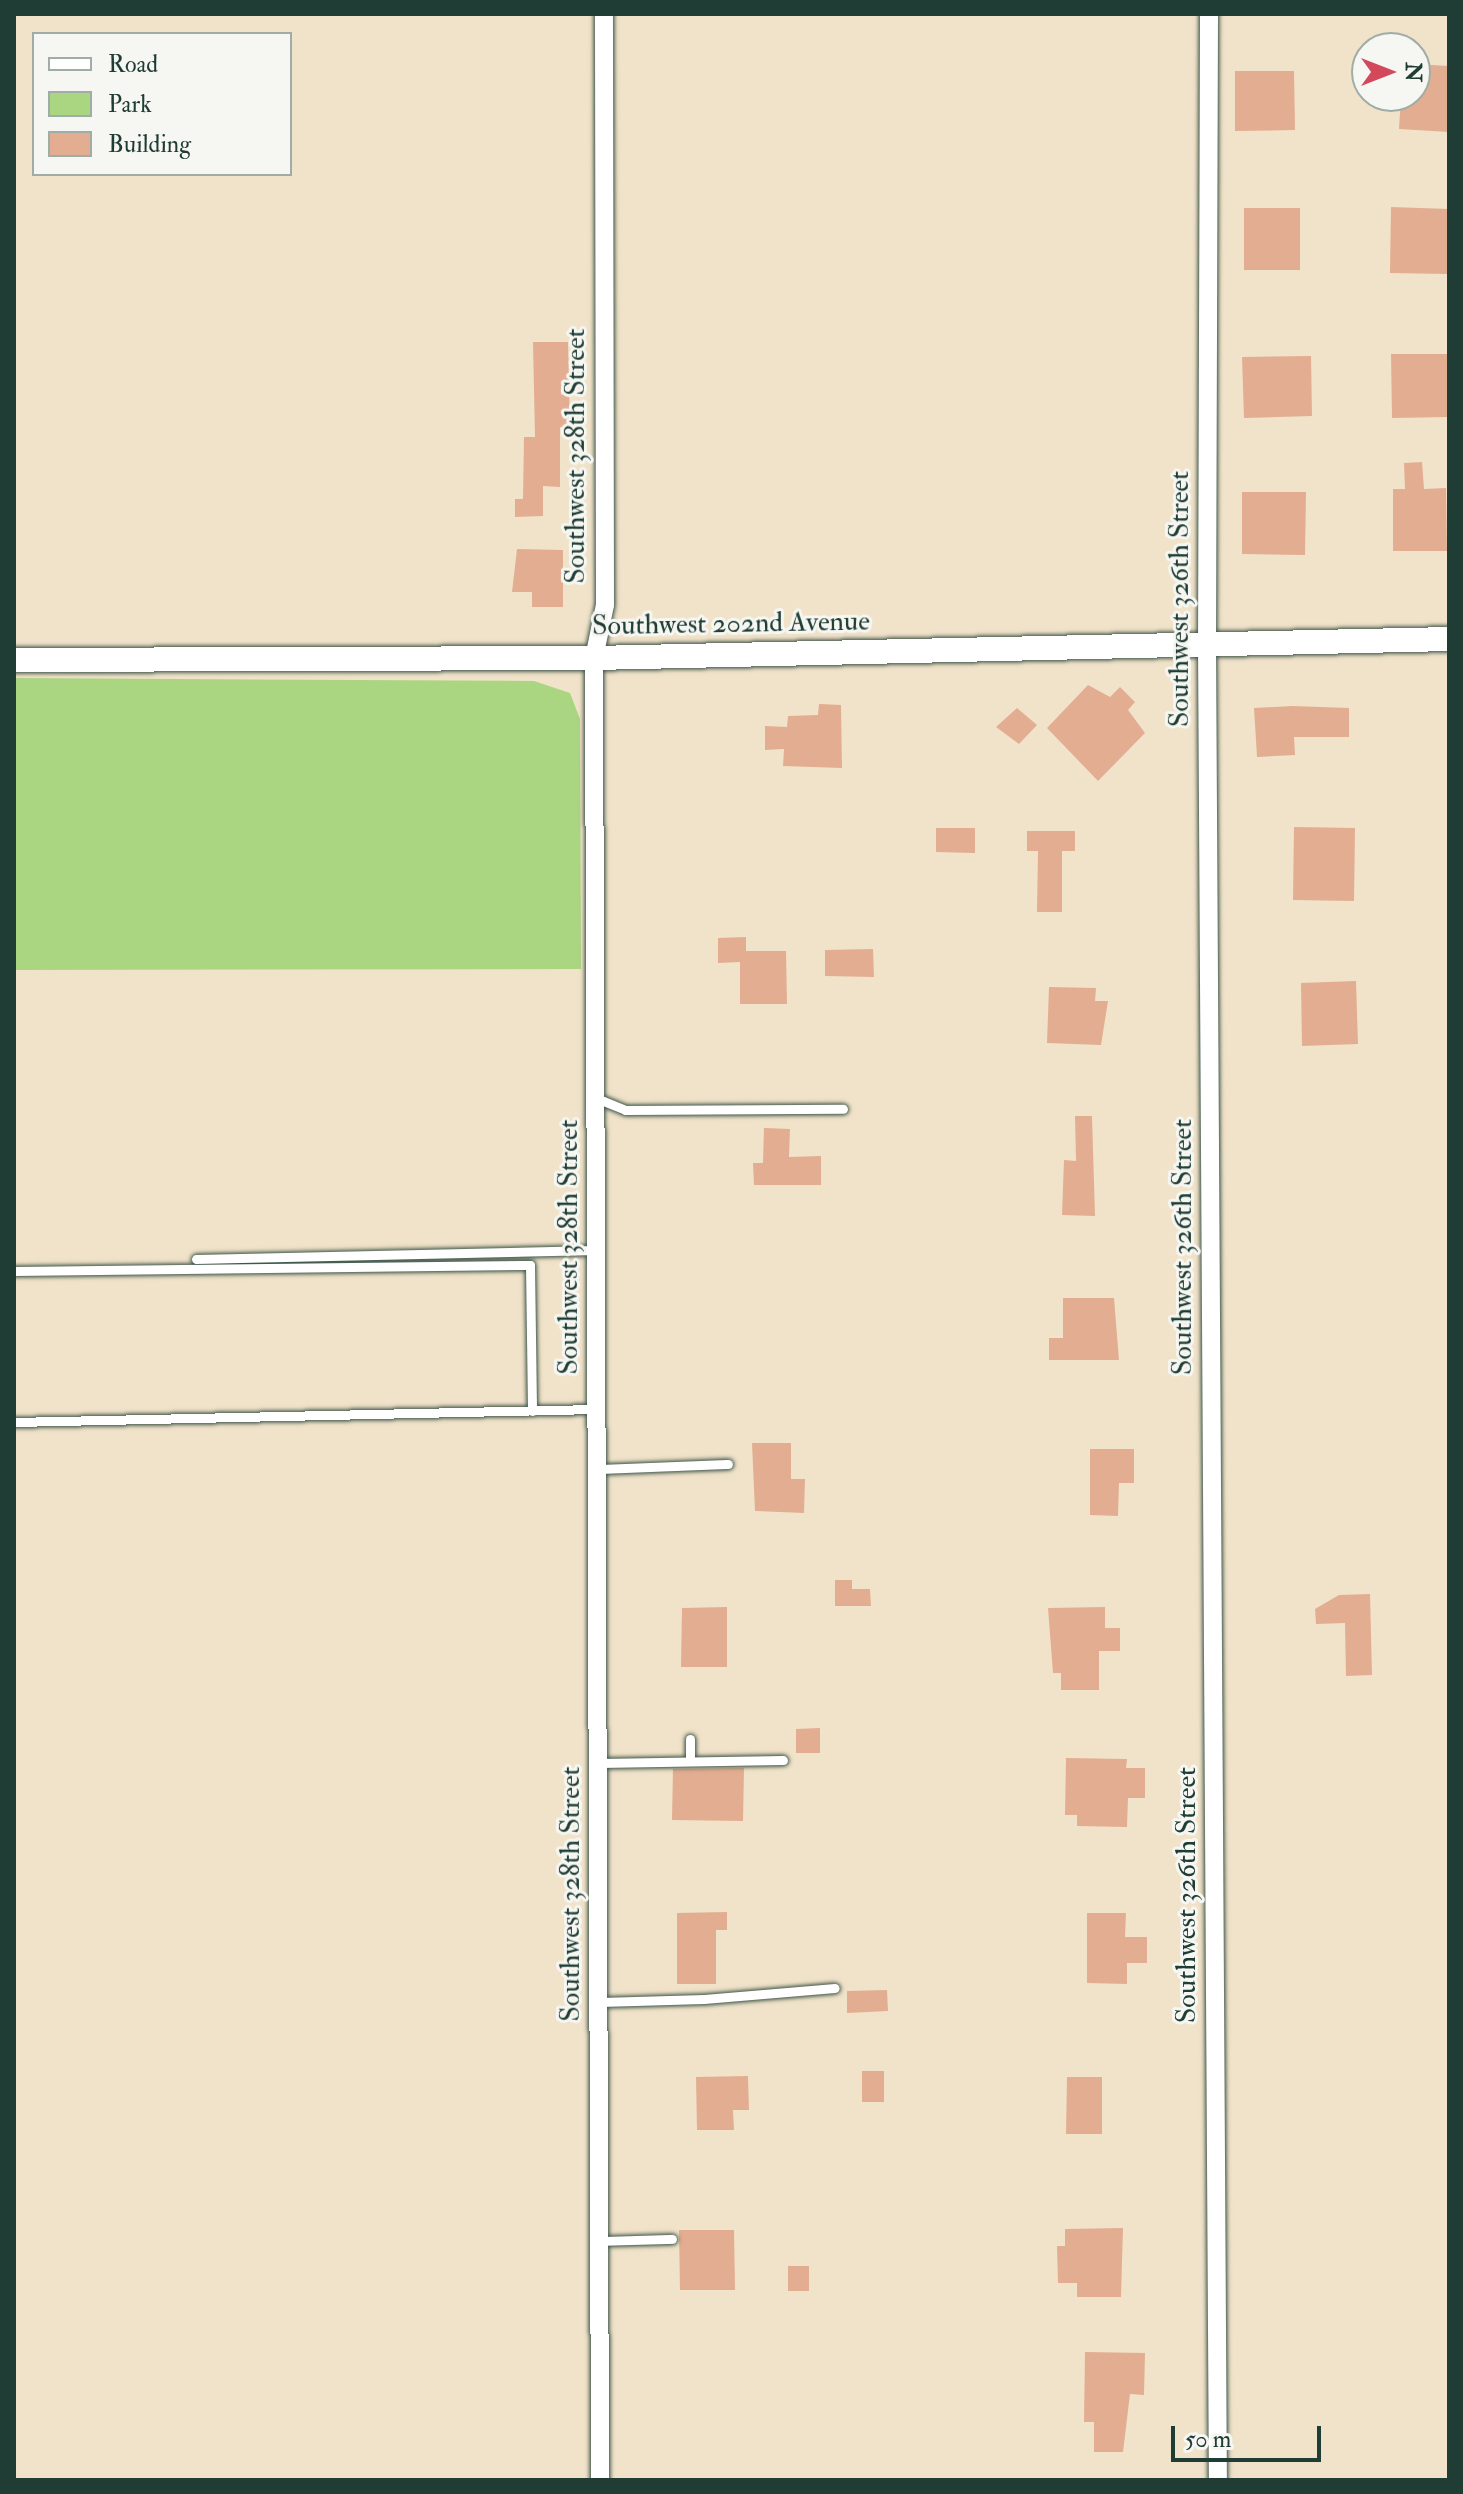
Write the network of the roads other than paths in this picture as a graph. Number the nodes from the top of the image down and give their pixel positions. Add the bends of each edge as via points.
1 (604, 14) edge
2 (1209, 14) edge
3 (1449, 639) edge
4 (1207, 643) junction
5 (594, 658) junction
6 (14, 660) edge
7 (596, 1098) junction
8 (843, 1109) dead end
9 (597, 1250) junction
10 (196, 1259) dead end
11 (14, 1271) edge
12 (598, 1409) junction
13 (532, 1411) junction
14 (14, 1422) edge
15 (728, 1464) dead end
16 (598, 1469) junction
17 (690, 1739) dead end
18 (783, 1760) dead end
19 (690, 1761) junction
20 (599, 1763) junction
21 (835, 1988) dead end
22 (600, 2002) junction
23 (672, 2239) dead end
24 (600, 2241) junction
25 (600, 2480) edge
26 (1218, 2480) edge

1 - 5 street, Southwest 328th Street via 605,605
2 - 4 street, Southwest 326th Street
3 - 4 street, Southwest 202nd Avenue
4 - 5 street, Southwest 202nd Avenue
4 - 26 street, Southwest 326th Street
5 - 6 street, Southwest 202nd Avenue
5 - 7 street, Southwest 328th Street
7 - 8 lane via 625,1110
7 - 9 street, Southwest 328th Street
9 - 10 lane
9 - 12 street, Southwest 328th Street
11 - 13 lane via 530,1265
12 - 13 lane
12 - 16 street, Southwest 328th Street
13 - 14 lane
15 - 16 lane
16 - 20 street, Southwest 328th Street
17 - 19 lane
18 - 19 lane
19 - 20 lane
20 - 22 street, Southwest 328th Street
21 - 22 lane
22 - 24 street, Southwest 328th Street
23 - 24 lane
24 - 25 street, Southwest 328th Street

